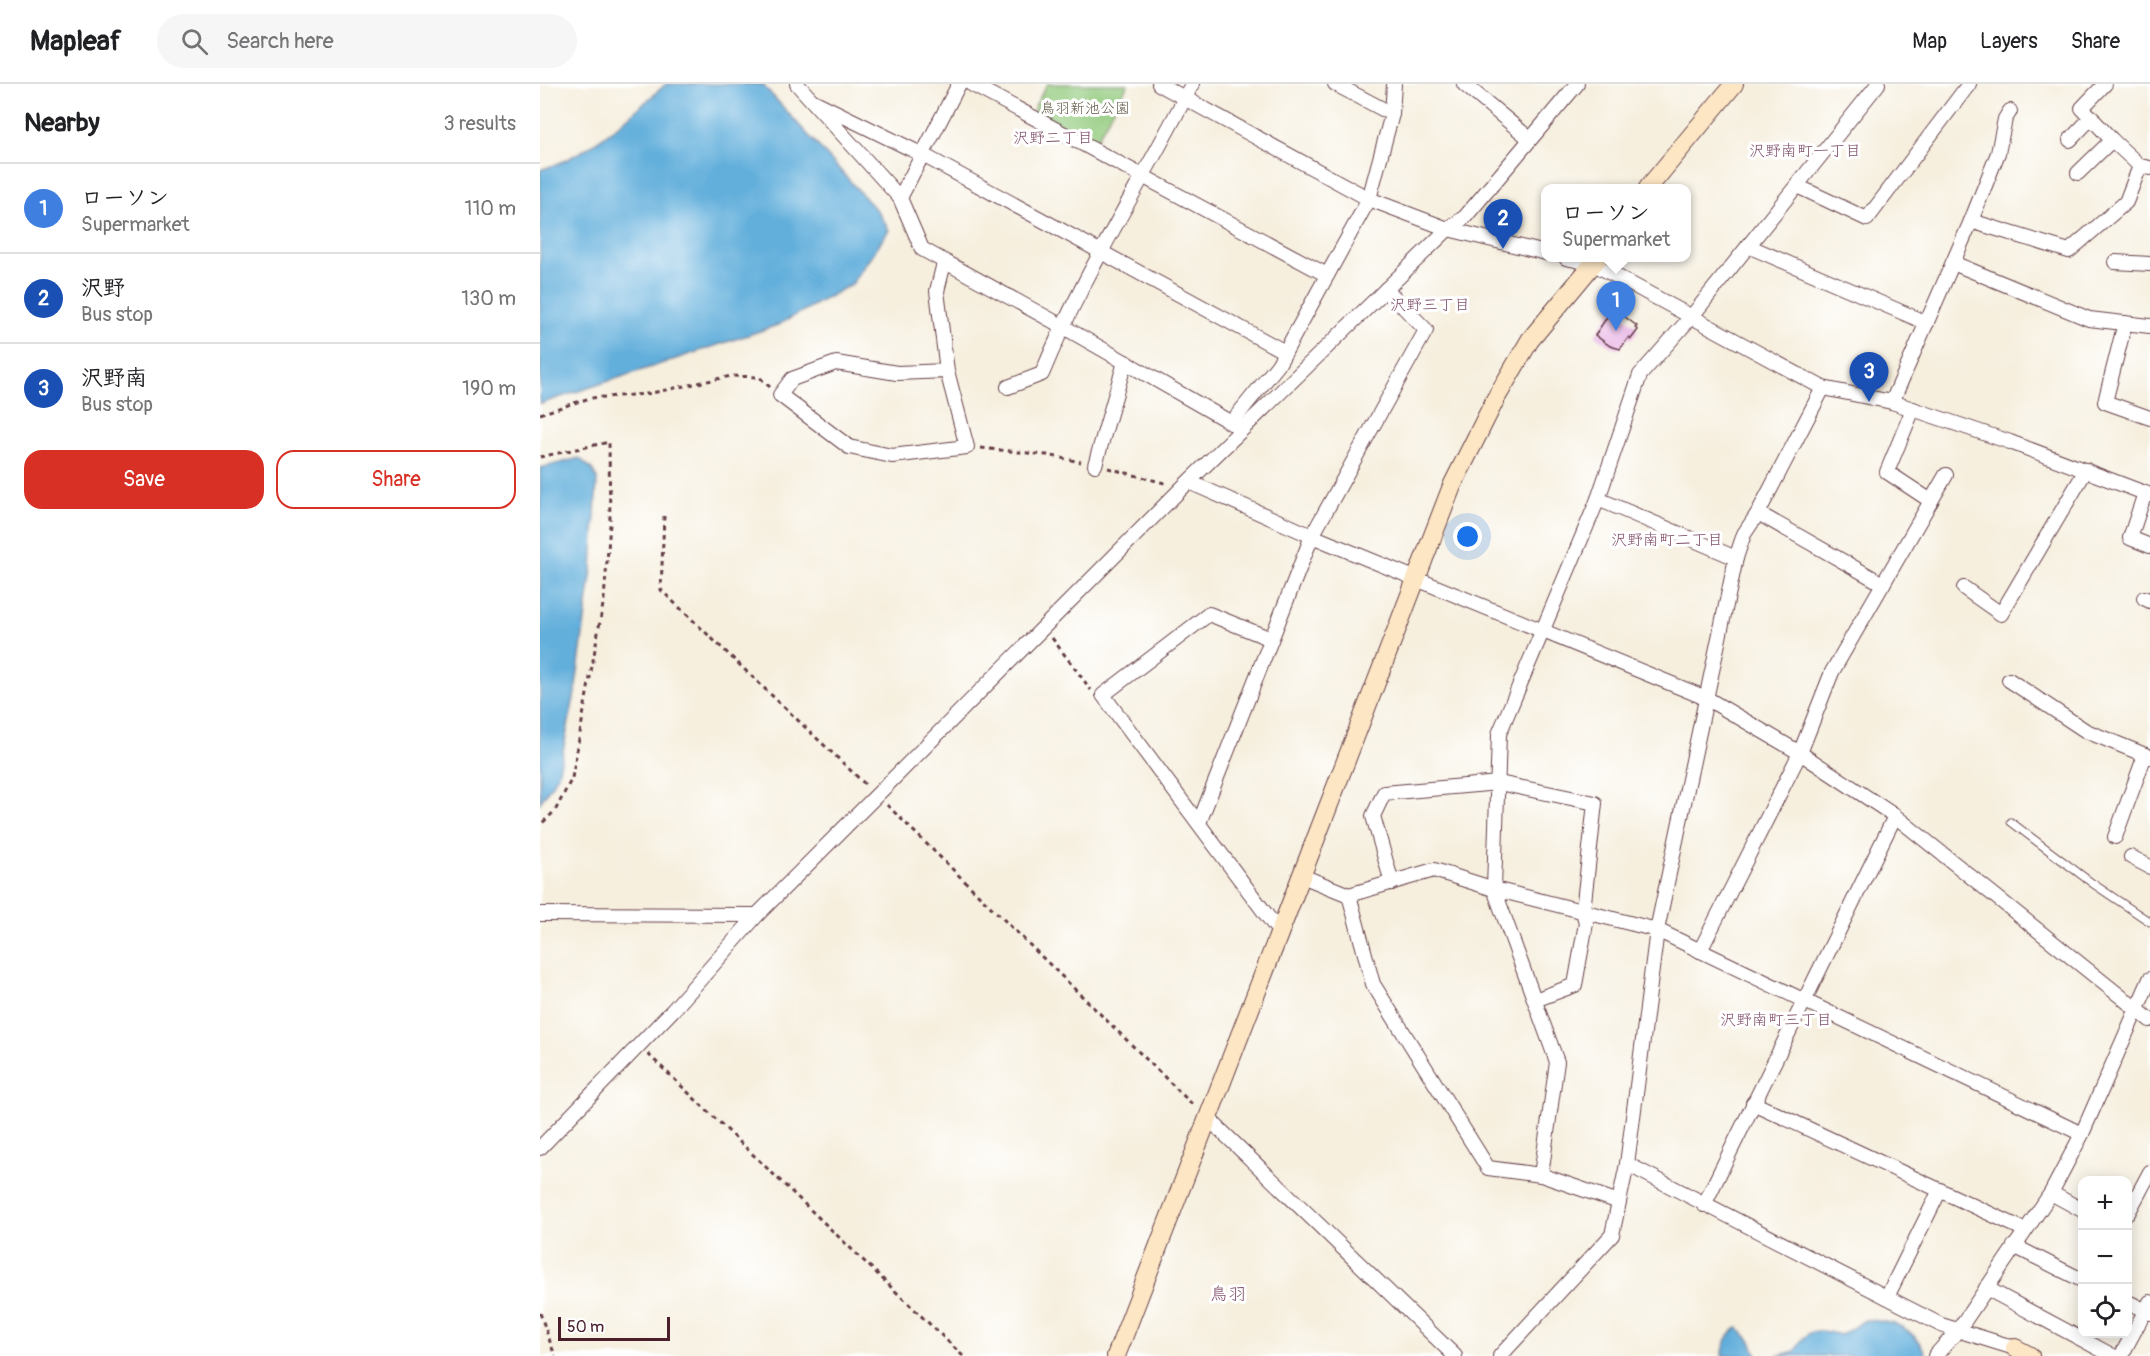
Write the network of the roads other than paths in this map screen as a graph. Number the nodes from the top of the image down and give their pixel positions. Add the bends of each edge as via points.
1 (797, 84) edge
2 (959, 84) edge
3 (971, 84) edge
4 (1159, 84) edge
5 (1192, 84) edge
6 (1335, 84) edge
7 (1394, 84) edge
8 (1464, 84) edge
9 (1577, 84) edge
10 (1734, 84) edge
11 (1878, 84) edge
12 (1969, 84) edge
13 (2105, 84) edge
14 (1185, 98) junction
15 (813, 101) junction
16 (2010, 111) dead end
17 (1392, 114) junction
18 (2092, 117) junction
19 (1530, 140) junction
20 (2070, 140) dead end
21 (2112, 140) junction
22 (921, 154) junction
23 (2145, 167) edge
24 (2078, 173) dead end
25 (1144, 176) junction
26 (1652, 184) edge
27 (1797, 186) junction
28 (900, 198) junction
29 (1369, 199) junction
30 (1971, 221) junction
31 (1448, 229) junction
32 (1748, 246) junction
33 (1102, 252) junction
34 (1541, 252) edge
35 (1595, 262) edge
36 (1598, 262) edge
37 (2115, 262) dead end
38 (944, 263) junction
39 (1953, 263) junction
40 (2150, 264) edge
41 (1327, 275) junction
42 (1386, 290) junction
43 (1692, 316) junction
44 (1927, 323) junction
45 (2125, 323) junction
46 (1062, 326) junction
47 (2150, 326) edge
48 (1285, 352) junction
49 (1125, 362) junction
50 (947, 371) junction
51 (1008, 387) dead end
52 (1823, 388) junction
53 (1892, 402) junction
54 (1913, 409) junction
55 (2150, 418) edge
56 (1237, 426) junction
57 (1095, 465) road end
58 (2086, 471) junction
59 (1946, 475) dead end
60 (1185, 485) junction
61 (2147, 494) edge
62 (1598, 499) junction
63 (1931, 501) junction
64 (1758, 513) junction
65 (1312, 536) junction
66 (2150, 546) edge
67 (1736, 558) junction
68 (1417, 579) junction
69 (1883, 584) junction
70 (1964, 588) dead end
71 (1542, 632) junction
72 (1271, 639) junction
73 (2009, 681) dead end
74 (1706, 698) junction
75 (1800, 753) junction
76 (2148, 756) edge
77 (1498, 783) junction
78 (1895, 816) junction
79 (2011, 822) dead end
80 (1198, 823) junction
81 (2115, 837) dead end
82 (2131, 857) dead end
83 (2150, 867) edge
84 (1302, 876) junction
85 (1392, 882) junction
86 (1494, 889) junction
87 (1349, 895) junction
88 (1583, 911) junction
89 (540, 914) edge
90 (757, 915) junction
91 (2150, 922) edge
92 (1657, 930) junction
93 (1281, 933) junction
94 (1700, 951) junction
95 (2150, 979) edge
96 (1535, 1000) junction
97 (1803, 1002) junction
98 (2137, 1009) junction
99 (2150, 1020) edge
100 (1753, 1103) junction
101 (1209, 1119) junction
102 (2082, 1134) junction
103 (540, 1148) edge
104 (1627, 1164) junction
105 (2150, 1172) edge
106 (1541, 1175) junction
107 (1940, 1190) junction
108 (2051, 1193) junction
109 (1619, 1202) junction
110 (2132, 1204) edge
111 (1704, 1205) junction
112 (2078, 1208) edge
113 (2025, 1230) junction
114 (2014, 1246) junction
115 (2078, 1278) edge
116 (1986, 1288) junction
117 (1887, 1297) junction
118 (2132, 1303) edge
119 (2148, 1308) edge
120 (1959, 1329) junction
121 (2023, 1352) edge
122 (1116, 1356) edge
123 (1455, 1356) edge
124 (1500, 1356) edge
125 (1935, 1356) edge
126 (2113, 1356) edge
127 (2121, 1356) edge

1 - 15 street
2 - 22 street
3 - 25 street
4 - 14 street
5 - 14 street
6 - 17 street
7 - 17 street
8 - 19 street
9 - 19 street
10 - 26 street
11 - 27 street
12 - 27 street via 1867,219
13 - 18 street via 2082,108
14 - 25 street
14 - 29 street
15 - 22 street
15 - 28 street
16 - 30 street
17 - 29 street
18 - 20 street
18 - 21 street
19 - 31 street via 1466,217
21 - 23 street
21 - 24 street
22 - 28 street
22 - 33 street
23 - 30 street via 2126,202 2069,251
25 - 33 street
25 - 41 street
27 - 32 street
28 - 38 street via 922,249
29 - 31 street
29 - 41 street
30 - 39 street
31 - 34 street
31 - 42 street
32 - 43 street
32 - 44 street
33 - 46 street
33 - 48 street
35 - 68 street via 1530,340 1496,398 1452,486
36 - 43 street
37 - 40 street
38 - 46 street
38 - 50 street via 937,291
39 - 44 street
39 - 45 street via 2089,318
41 - 48 street
42 - 56 street
42 - 65 street via 1426,330
43 - 52 street
43 - 62 street via 1640,375
44 - 53 street
45 - 47 street
45 - 55 street via 2105,402
46 - 49 street
46 - 51 street via 1042,374
48 - 56 street
49 - 56 street
49 - 57 street
50 - 50 street via 967,447 892,456 849,447 780,395 792,379 836,363 897,373
52 - 53 street
52 - 64 street
53 - 54 street
54 - 58 street
54 - 63 street via 1887,472
56 - 60 street
58 - 61 street
58 - 70 street via 2001,614
59 - 63 street
60 - 65 street
60 - 90 street
61 - 66 street via 2130,538
62 - 67 street
62 - 71 street
63 - 69 street
64 - 67 street via 1744,534
64 - 69 street
65 - 68 street
65 - 72 street
67 - 74 street
68 - 71 street
68 - 84 street
69 - 75 street via 1832,672
71 - 74 street
71 - 77 street via 1499,734
72 - 80 street
72 - 80 street via 1209,614 1103,695
73 - 76 street via 2086,731
74 - 75 street
74 - 92 street
75 - 78 street
75 - 94 street
76 - 81 street
77 - 85 street via 1384,793 1373,816
77 - 86 street
77 - 88 street via 1595,803
78 - 97 street
78 - 98 street
79 - 91 lane
80 - 93 street
82 - 83 street
84 - 87 street
84 - 93 street
85 - 86 street via 1434,870
85 - 87 street
86 - 88 street
86 - 96 street
87 - 106 street via 1373,984 1488,1168
88 - 92 street
88 - 96 street via 1586,923 1575,985
89 - 90 street
90 - 103 street
92 - 94 street
92 - 104 street
93 - 101 street
94 - 97 street
95 - 98 street
96 - 106 street via 1557,1062
97 - 100 street
97 - 102 street
98 - 99 street
98 - 102 street
100 - 107 street
100 - 111 street
101 - 122 street
101 - 123 street
102 - 108 street
104 - 109 street
104 - 111 street
105 - 110 street
106 - 109 street
107 - 113 street
107 - 117 street
108 - 112 street
108 - 113 street
109 - 124 street via 1612,1235
111 - 117 street
113 - 114 street
114 - 115 street
114 - 116 street
116 - 120 street
116 - 126 street
117 - 120 street via 1941,1325
118 - 119 street
119 - 127 street
120 - 121 street
120 - 125 street

